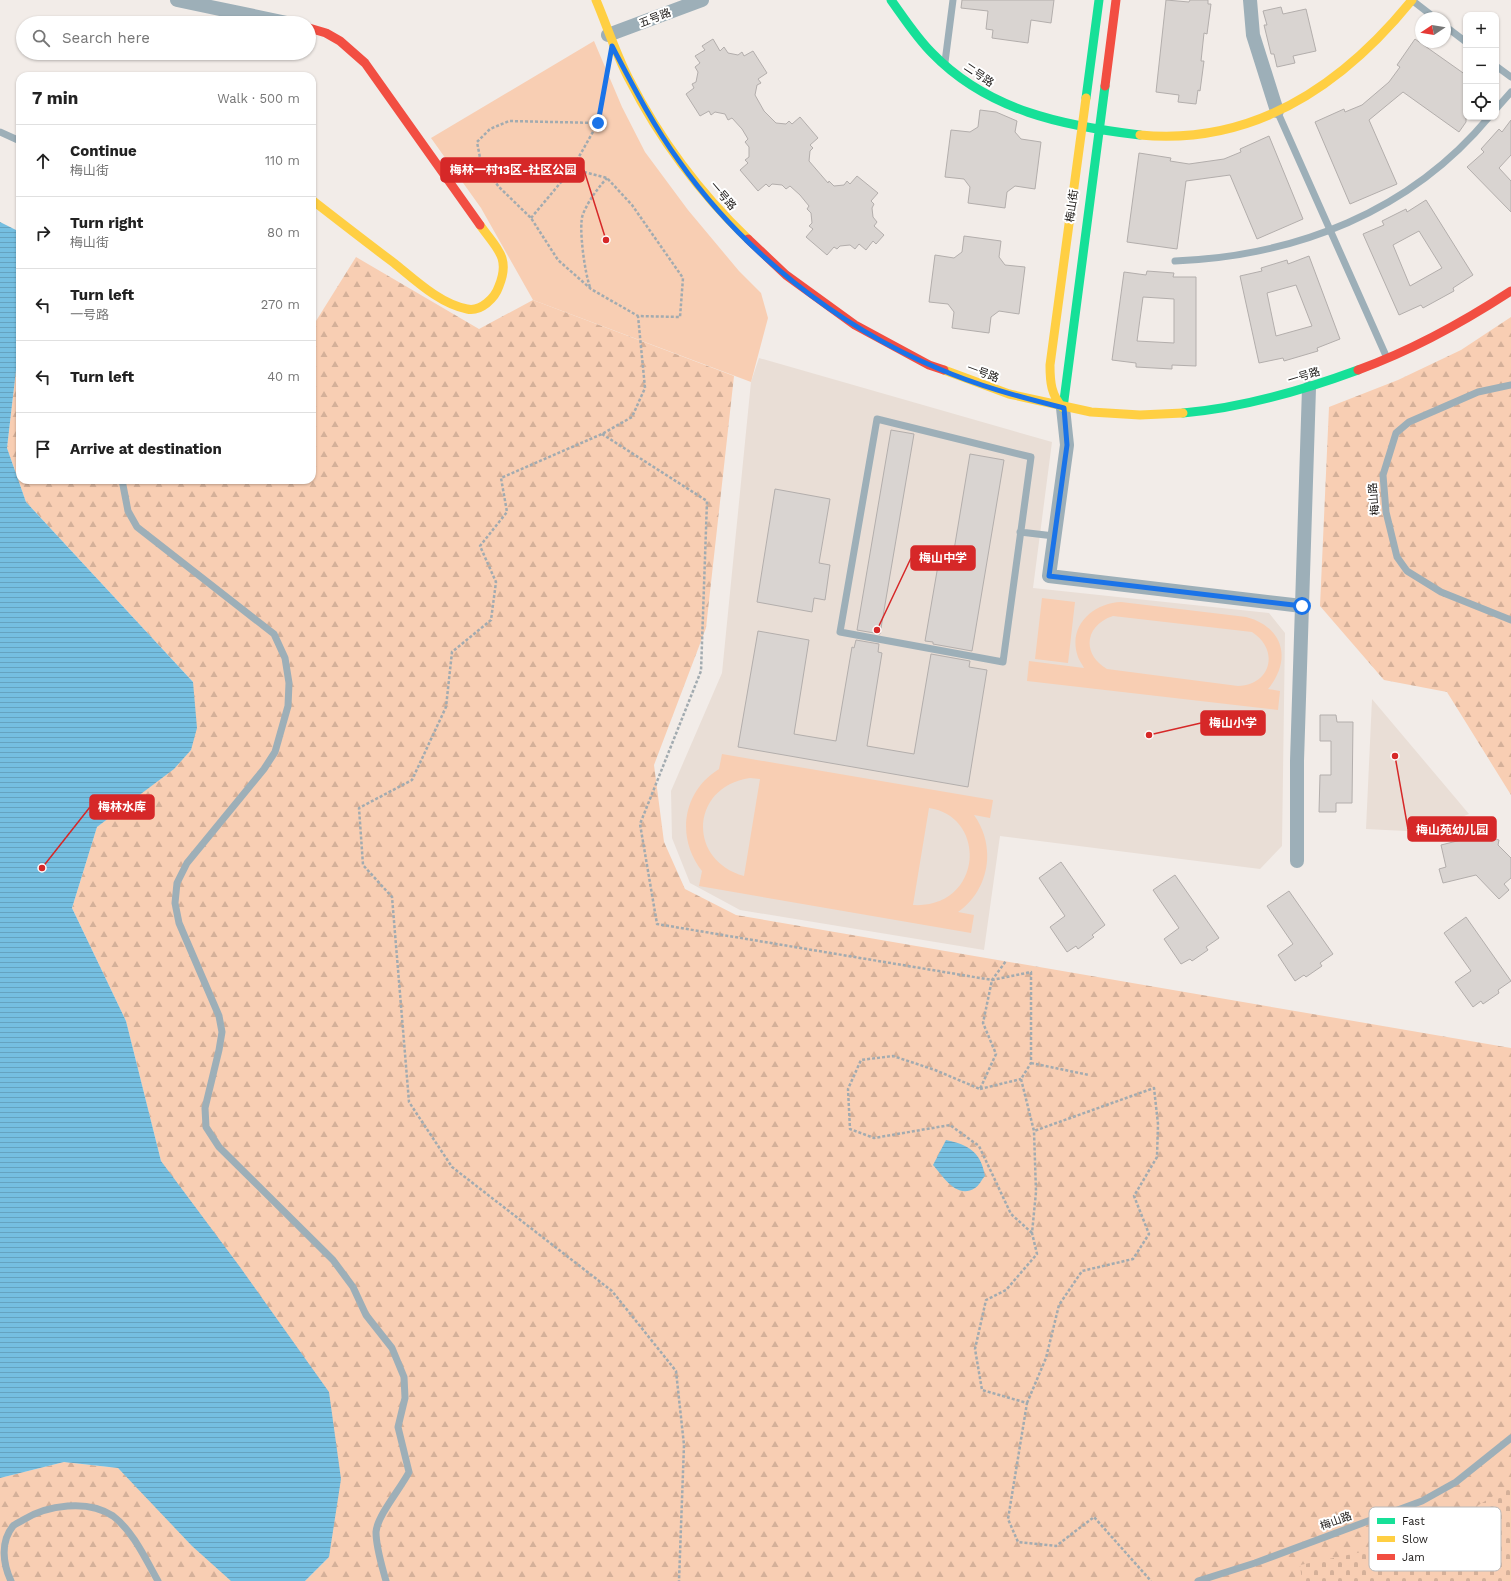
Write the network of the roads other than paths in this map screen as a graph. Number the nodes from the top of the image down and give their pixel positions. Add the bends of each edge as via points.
1 (177, 0) edge
2 (596, 0) edge
3 (702, 0) edge
4 (891, 0) edge
5 (953, 0) edge
6 (1099, 0) edge
7 (1116, 0) edge
8 (1250, 0) edge
9 (1412, 0) edge
10 (1427, 12) edge
11 (254, 16) edge
12 (316, 29) edge
13 (1451, 31) edge
14 (608, 35) junction
15 (1463, 40) edge
16 (945, 66) junction
17 (1499, 68) edge
18 (1511, 77) edge
19 (1511, 92) edge
20 (1499, 106) edge
21 (1277, 111) junction
22 (1487, 120) edge
23 (1082, 127) junction
24 (1099, 129) junction
25 (0, 132) edge
26 (16, 139) edge
27 (316, 203) edge
28 (1329, 231) junction
29 (1175, 261) dead end
30 (1511, 291) edge
31 (1387, 358) junction
32 (1511, 385) edge
33 (1309, 388) junction
34 (1064, 408) junction
35 (123, 484) edge
36 (1020, 532) junction
37 (1054, 536) junction
38 (1302, 606) junction
39 (1511, 620) edge
40 (1296, 861) dead end
41 (1511, 1438) edge
42 (1406, 1507) edge
43 (1369, 1521) edge
44 (11, 1581) edge
45 (158, 1581) edge
46 (386, 1581) edge
47 (1198, 1581) edge

1 - 11 street
2 - 14 street, 一号路
3 - 14 street, 五号路
4 - 16 street, 二号路 via 923,45
5 - 16 lane
6 - 23 street, 梅山街
7 - 24 street, 梅山街
8 - 21 street via 1253,35
9 - 10 lane
9 - 21 street, 二号路 via 1385,33 1346,69 1301,99
12 - 27 street via 325,31 344,42 365,63 504,259 504,275 497,292 484,306 469,310 449,303
13 - 15 lane
14 - 34 street, 一号路 via 643,106 679,162 721,214 774,266 821,302 877,338 937,368 999,391
16 - 23 street, 二号路 via 986,96 1009,107 1033,116
17 - 18 lane
19 - 20 lane
21 - 24 street, 二号路 via 1241,125 1203,134 1144,136
21 - 28 lane
22 - 28 lane via 1425,177 1380,206
23 - 24 street, 二号路
23 - 34 street, 梅山街 via 1050,365 1050,386 1055,399
24 - 34 street, 梅山街
25 - 26 lane
28 - 29 lane via 1255,253 1229,258
28 - 31 lane
30 - 31 street, 一号路 via 1449,330
31 - 33 street, 一号路
32 - 39 lane, 梅山路 via 1478,392 1409,422 1396,433 1383,475 1387,520 1397,557 1407,571 1441,592
33 - 34 street, 一号路 via 1216,410 1148,415 1094,413
33 - 38 street
34 - 37 street, 梅山街 via 1067,445
35 - 46 lane via 128,511 137,528 274,634 285,658 289,683 288,706 275,752 187,863 177,883 175,903 179,923 219,1016 222,1032 205,1108 206,1127 218,1147 333,1260 353,1287 366,1315 392,1348 404,1377 405,1398 398,1427 409,1472 380,1519 376,1532
36 - 36 lane via 1003,662 840,632 877,420 1031,456
36 - 37 lane
37 - 38 street, 梅山街 via 1049,576
38 - 40 street
41 - 42 lane, 梅山路 via 1456,1482
43 - 47 lane, 梅山路
44 - 45 lane via 7,1572 4,1544 13,1526 33,1513 60,1507 89,1506 113,1516 135,1540

